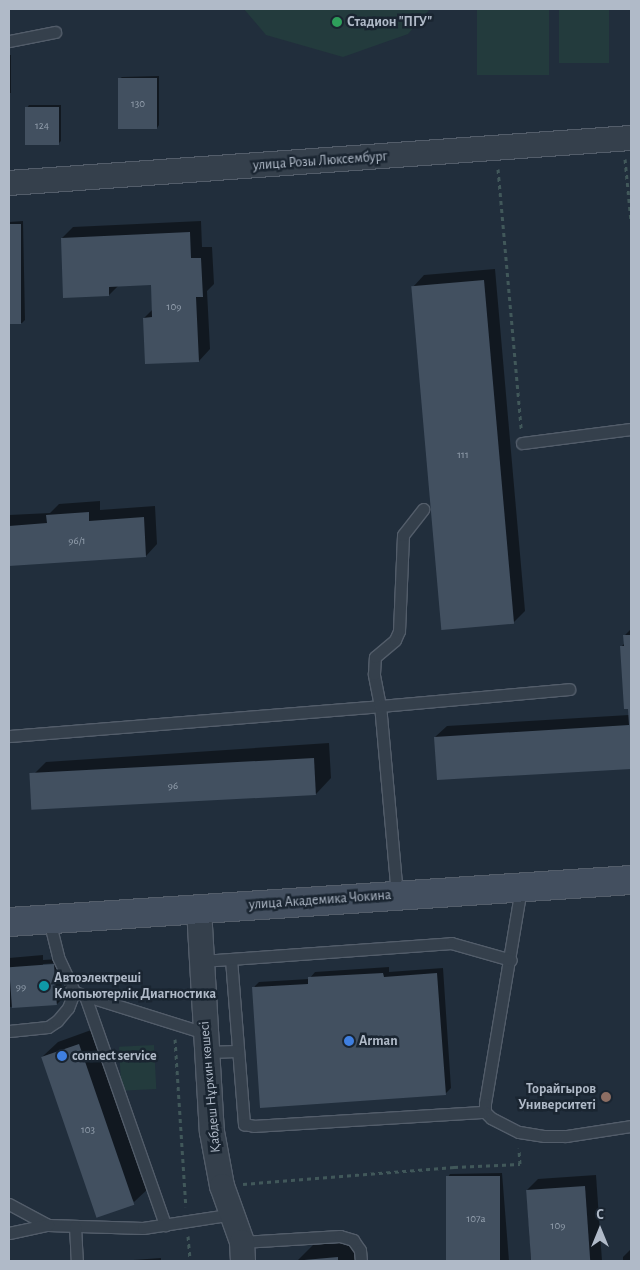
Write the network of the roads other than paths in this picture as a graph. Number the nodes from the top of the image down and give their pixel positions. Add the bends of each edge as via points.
1 (55, 32) dead end
2 (9, 41) edge
3 (627, 138) edge
4 (9, 183) edge
5 (631, 429) edge
6 (522, 443) road end
7 (423, 509) dead end
8 (569, 689) dead end
9 (380, 706) junction
10 (9, 736) edge
11 (631, 880) edge
12 (521, 888) junction
13 (397, 895) junction
14 (199, 909) junction
15 (50, 920) junction
16 (9, 922) edge
17 (231, 959) junction
18 (511, 960) junction
19 (202, 961) junction
20 (80, 994) junction
21 (9, 1031) edge
22 (206, 1043) junction
23 (236, 1050) junction
24 (485, 1112) junction
25 (631, 1126) edge
26 (9, 1204) edge
27 (232, 1214) junction
28 (48, 1225) junction
29 (165, 1225) junction
30 (75, 1226) junction
31 (9, 1233) edge
32 (242, 1252) edge
33 (78, 1261) edge
34 (361, 1261) edge

1 - 2 lane
3 - 4 street, улица Розы Люксембург
5 - 6 lane
7 - 9 lane via 402,535 399,631 395,640 376,657 374,674
8 - 9 lane
9 - 10 lane
9 - 13 lane
11 - 12 main road, улица Академика Чокина
12 - 13 main road, улица Академика Чокина
12 - 18 lane
13 - 14 main road, улица Академика Чокина
14 - 15 main road, улица Академика Чокина
14 - 19 street, Қабдеш Нұркин көшесі
15 - 16 main road, улица Академика Чокина
15 - 20 lane via 58,957
17 - 18 lane via 451,943
17 - 19 lane
17 - 23 lane
18 - 24 lane
19 - 22 street, Қабдеш Нұркин көшесі
20 - 21 lane via 48,1027
20 - 22 lane via 174,1023
20 - 29 lane
22 - 23 lane
22 - 27 street, Қабдеш Нұркин көшесі via 212,1132 222,1186
23 - 24 lane via 244,1124
24 - 25 lane via 519,1132 545,1136
26 - 28 lane
27 - 29 lane
27 - 32 street, Қабдеш Нұркин көшесі
28 - 30 lane
28 - 31 lane
29 - 30 lane via 143,1228
30 - 33 lane
32 - 34 lane via 340,1236 354,1240 360,1250

